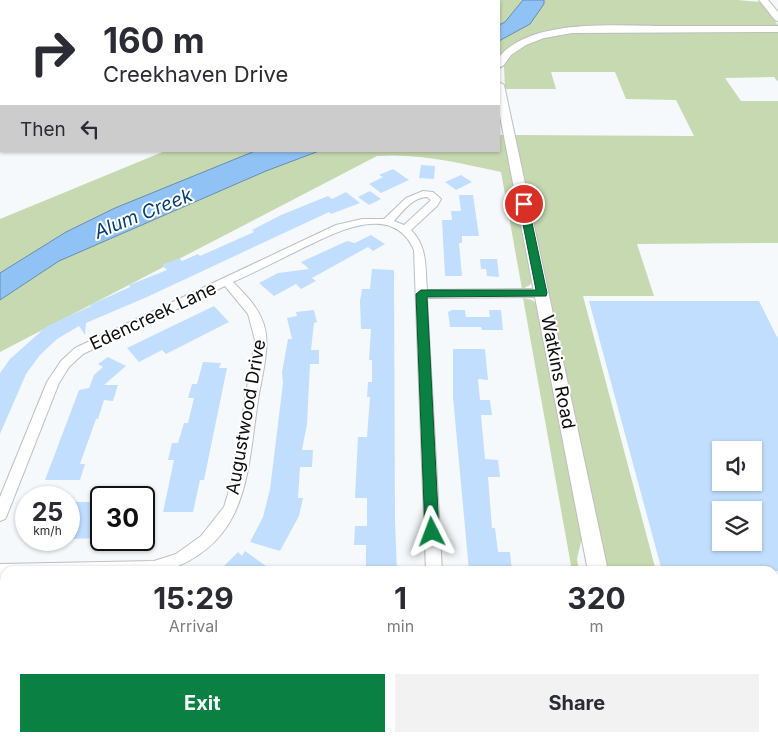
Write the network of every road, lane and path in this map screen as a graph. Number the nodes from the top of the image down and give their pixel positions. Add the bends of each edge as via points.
1 (763, 0) edge
2 (778, 18) edge
3 (778, 29) edge
4 (500, 63) edge
5 (500, 90) edge
6 (226, 281) junction
7 (542, 293) junction
8 (421, 294) junction
9 (0, 515) edge
10 (160, 566) edge
11 (434, 566) edge
12 (597, 566) edge

1 - 2 street
3 - 4 street via 564,32 537,37 518,45
5 - 7 street, Watkins Road
6 - 8 street, Edencreek Lane via 346,225 365,221 397,226 412,235 419,250
6 - 9 street, Edencreek Lane via 97,341 64,364 53,382
6 - 10 street, Augustwood Drive via 252,308 261,328 241,469 230,510 211,536 181,559
7 - 8 street
7 - 12 street, Watkins Road
8 - 11 street

